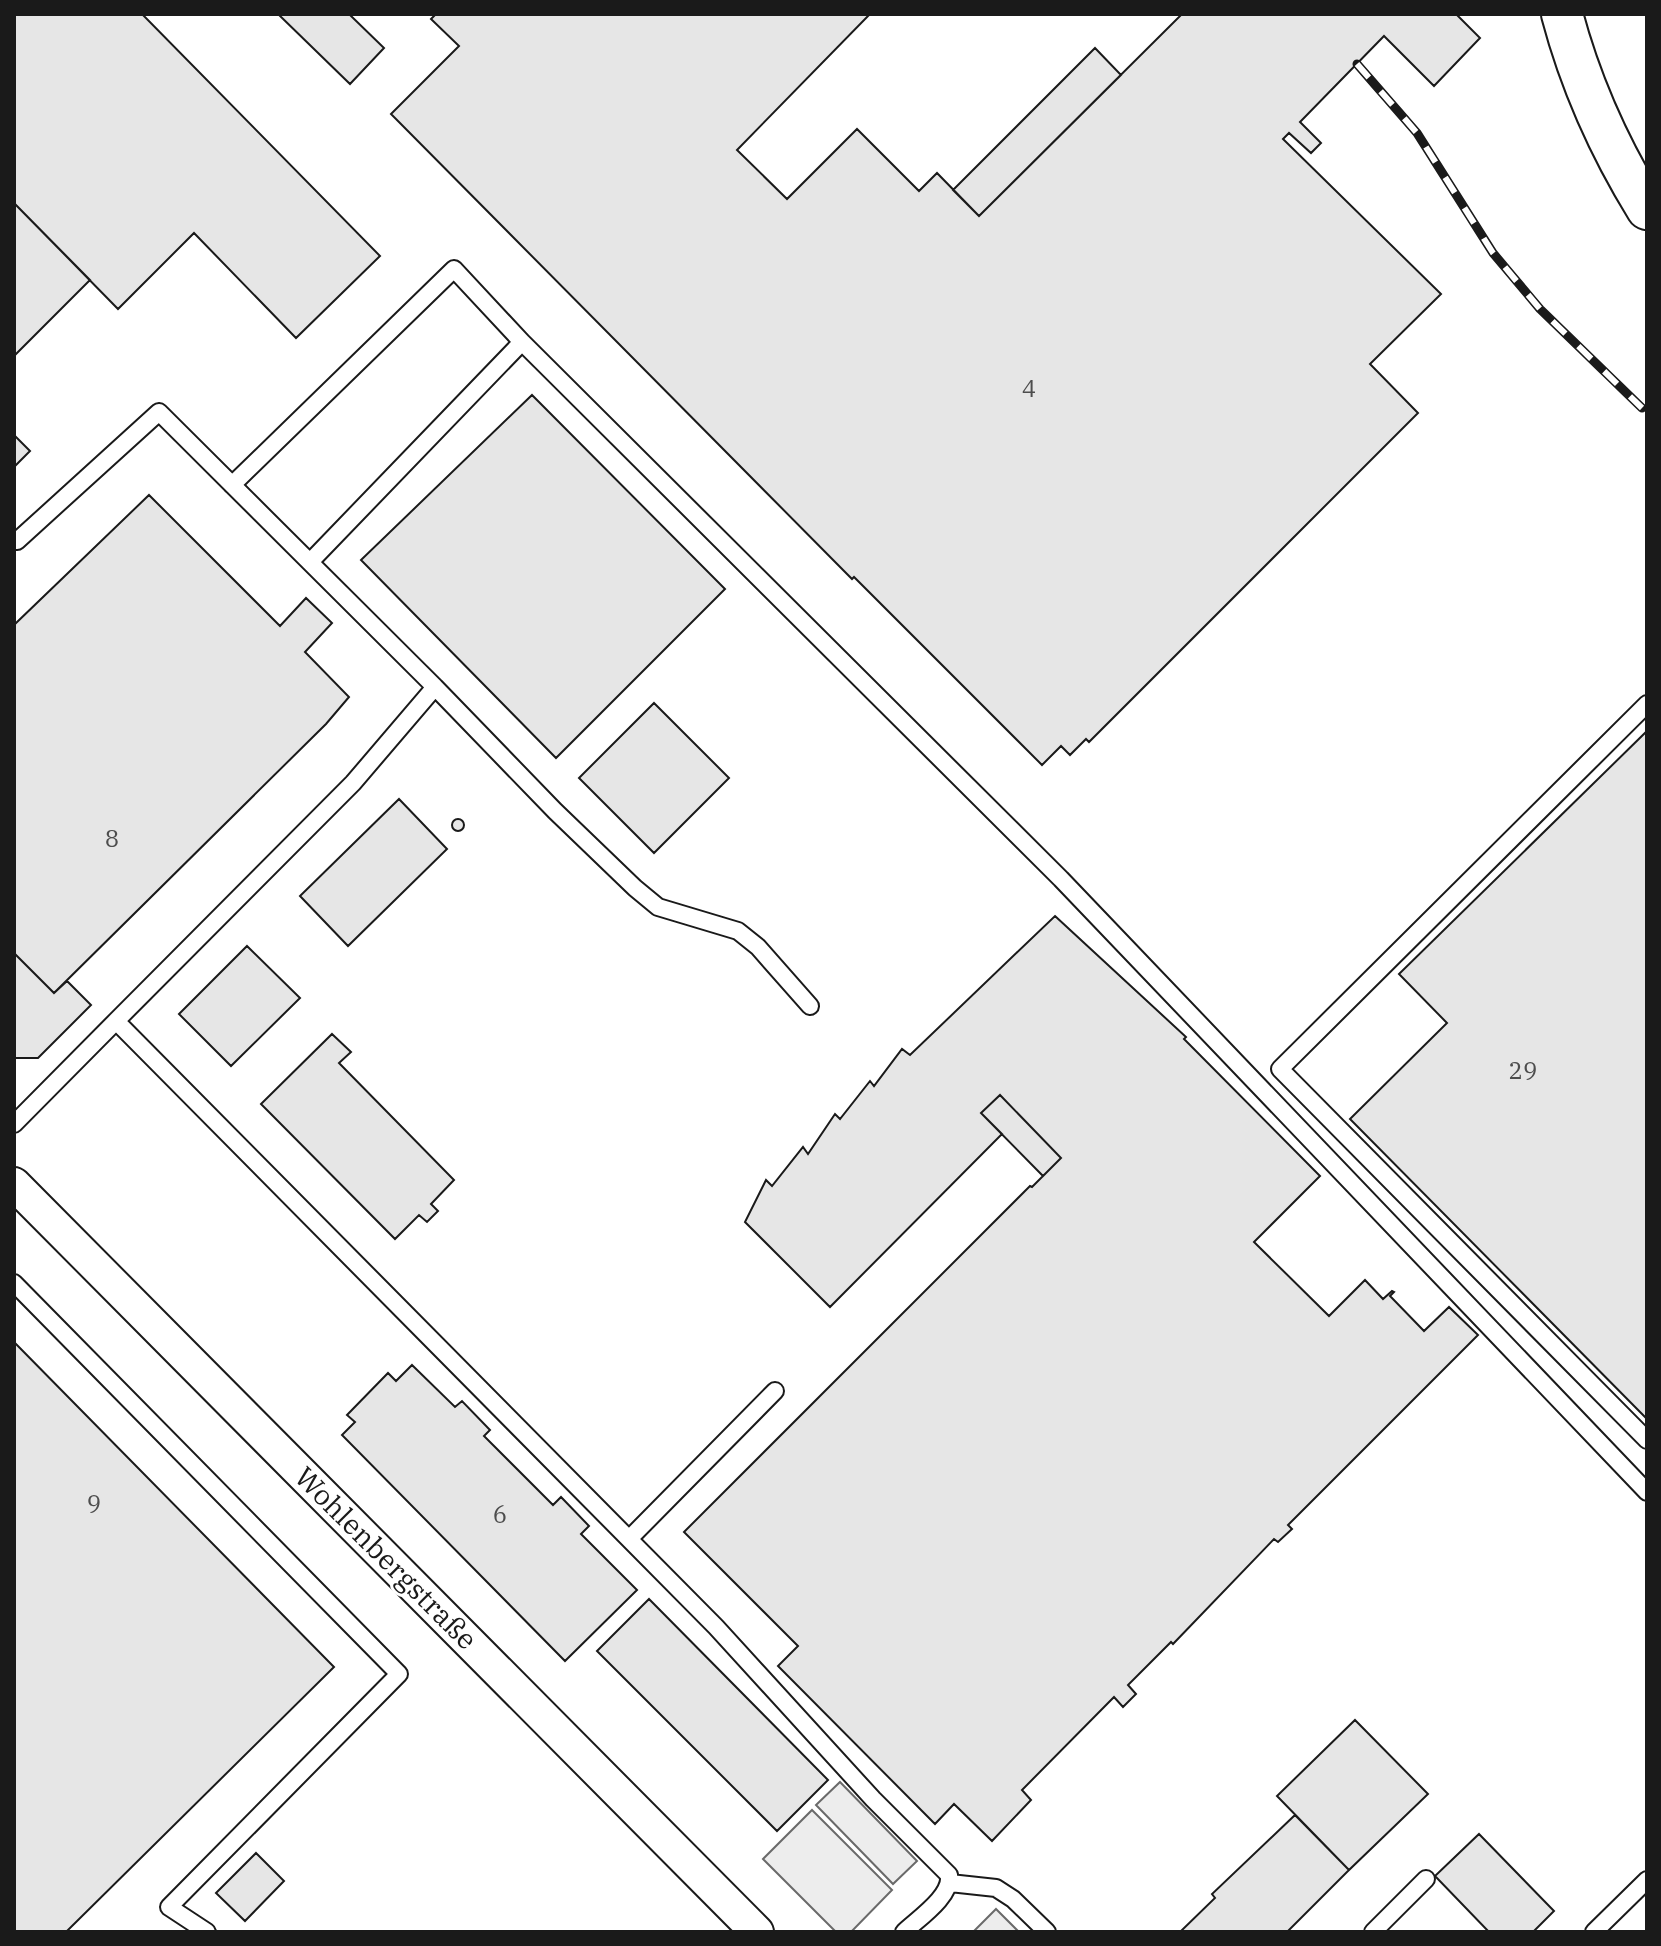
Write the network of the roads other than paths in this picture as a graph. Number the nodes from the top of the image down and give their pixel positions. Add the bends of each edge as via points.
1 (1562, 14) edge
2 (1647, 209) edge
3 (522, 342) junction
4 (232, 485) junction
5 (17, 541) dead end
6 (310, 562) junction
7 (435, 687) junction
8 (1647, 704) edge
9 (810, 1006) dead end
10 (116, 1021) junction
11 (14, 1124) edge
12 (14, 1184) edge
13 (14, 1283) edge
14 (775, 1391) dead end
15 (1647, 1440) edge
16 (1647, 1492) edge
17 (629, 1539) junction
18 (1426, 1879) dead end
19 (1647, 1880) edge
20 (950, 1883) junction
21 (207, 1932) edge
22 (757, 1932) edge
23 (904, 1932) edge
24 (1047, 1932) edge
25 (1373, 1932) edge
26 (1594, 1932) edge

1 - 2 street via 1575,62
3 - 4 lane via 454,269
3 - 6 lane
3 - 16 lane via 1061,879
4 - 5 lane via 159,412
4 - 6 lane
6 - 7 lane
7 - 9 lane via 635,888 658,907 738,931
7 - 10 lane via 353,783
8 - 15 lane via 1280,1069
10 - 11 lane
10 - 17 lane
12 - 22 street, Wohlenbergstraße
13 - 21 lane via 399,1674 169,1907
14 - 17 lane
17 - 20 lane via 949,1875
18 - 25 lane
19 - 26 lane
20 - 23 lane
20 - 24 lane via 996,1888

